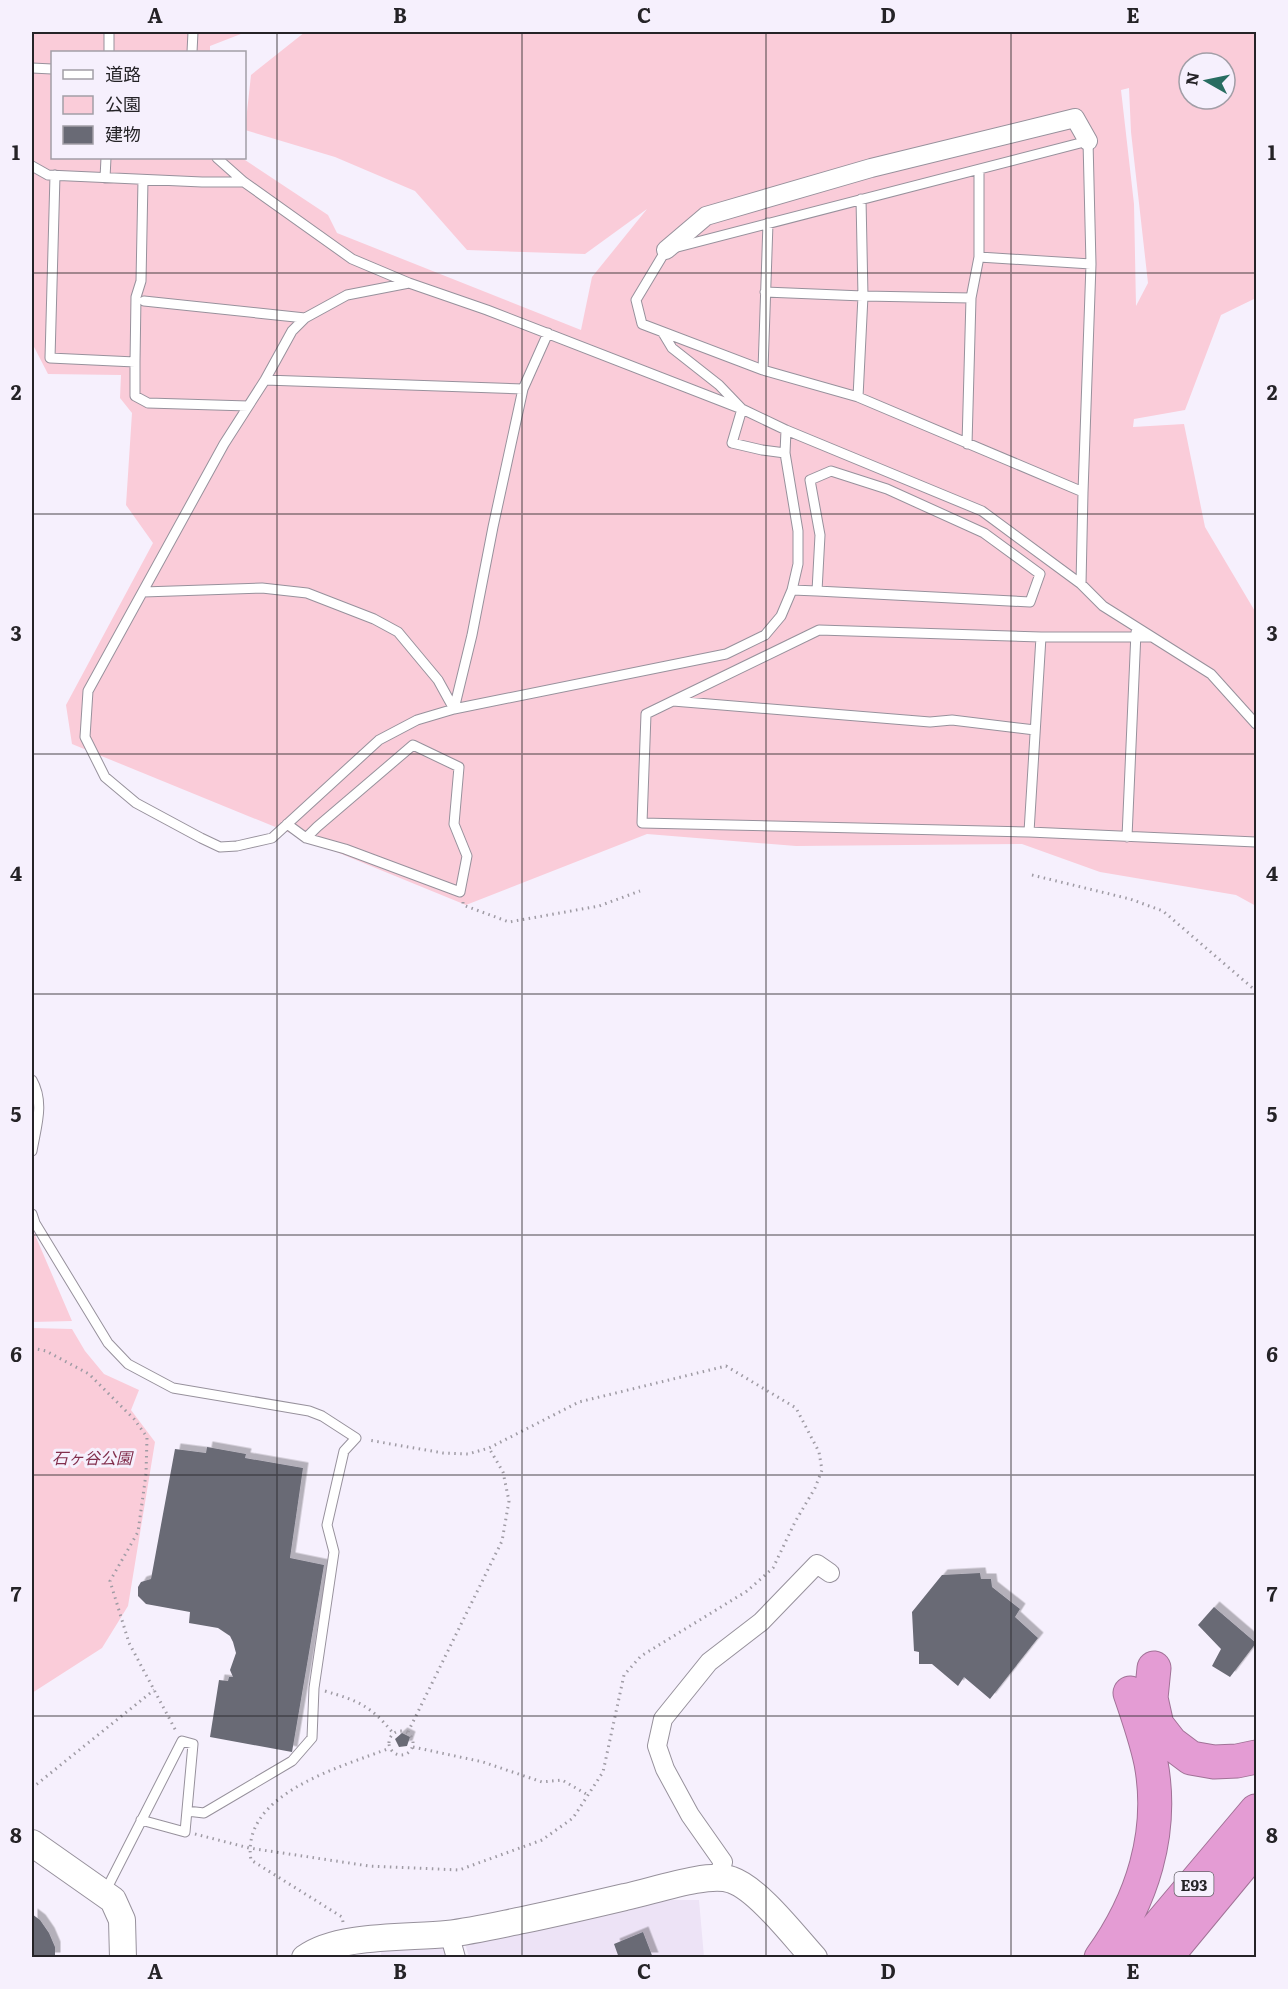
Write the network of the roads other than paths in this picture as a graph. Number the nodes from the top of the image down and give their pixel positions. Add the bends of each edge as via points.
1 (109, 32) edge
2 (193, 32) edge
3 (109, 51) edge
4 (192, 51) edge
5 (32, 68) edge
6 (51, 69) edge
7 (1088, 141) junction
8 (106, 159) edge
9 (218, 159) edge
10 (32, 166) edge
11 (979, 170) junction
12 (55, 175) junction
13 (105, 178) junction
14 (143, 180) junction
15 (244, 182) junction
16 (861, 199) junction
17 (768, 223) junction
18 (666, 250) junction
19 (979, 257) junction
20 (1091, 264) junction
21 (409, 283) junction
22 (765, 292) junction
23 (863, 296) junction
24 (971, 298) junction
25 (144, 301) dead end
26 (305, 318) junction
27 (548, 333) junction
28 (663, 333) junction
29 (135, 362) junction
30 (763, 370) junction
31 (265, 380) junction
32 (523, 389) junction
33 (858, 397) junction
34 (248, 406) junction
35 (742, 409) junction
36 (786, 430) junction
37 (967, 444) junction
38 (785, 453) junction
39 (1083, 492) junction
40 (1081, 584) junction
41 (792, 590) junction
42 (817, 591) junction
43 (143, 592) junction
44 (1136, 632) junction
45 (1041, 637) junction
46 (673, 701) junction
47 (454, 709) junction
48 (1257, 724) edge
49 (1035, 730) junction
50 (287, 824) junction
51 (1029, 832) junction
52 (1127, 837) junction
53 (306, 838) junction
54 (1257, 843) edge
55 (32, 1080) edge
56 (32, 1151) edge
57 (32, 1214) edge
58 (831, 1573) dead end
59 (1154, 1668) dead end
60 (1130, 1693) dead end
61 (1257, 1757) edge
62 (187, 1811) junction
63 (1257, 1811) edge
64 (141, 1820) junction
65 (32, 1843) edge
66 (1257, 1848) edge
67 (718, 1878) junction
68 (104, 1894) junction
69 (449, 1933) junction
70 (123, 1958) edge
71 (305, 1958) edge
72 (456, 1958) edge
73 (814, 1958) edge
74 (1101, 1958) edge
75 (1132, 1958) edge
76 (1165, 1958) edge

1 - 3 lane
2 - 4 lane
5 - 6 lane
7 - 11 lane
7 - 18 street via 1075,118 871,168 706,216
7 - 20 lane
8 - 13 lane
9 - 15 lane
10 - 12 lane
11 - 16 lane
11 - 19 lane
12 - 13 lane
12 - 29 lane via 50,358
13 - 14 lane
14 - 15 lane
14 - 29 lane
15 - 21 lane via 352,259
16 - 17 lane
16 - 23 lane
17 - 18 lane
17 - 22 lane
18 - 28 lane via 636,300 642,324
19 - 20 lane
19 - 24 lane
20 - 39 lane
21 - 26 lane via 347,295
21 - 27 lane
22 - 23 lane
22 - 30 lane
23 - 24 lane
23 - 33 lane
24 - 37 lane
25 - 26 lane
26 - 31 lane via 292,331
27 - 32 lane
27 - 35 lane
28 - 30 lane
28 - 35 lane via 672,348 719,384
29 - 34 lane via 135,396 148,403
30 - 33 lane
31 - 32 lane
31 - 34 lane
32 - 47 lane
33 - 37 lane
34 - 43 lane
35 - 36 lane
35 - 38 lane via 732,443
36 - 38 lane
36 - 40 lane via 982,510
37 - 39 lane
38 - 41 lane via 798,531 798,564
39 - 40 lane
40 - 44 lane
41 - 42 lane
41 - 47 lane via 781,616 765,635 726,654
42 - 42 lane via 1030,602 1040,574 984,533 886,489 831,471 810,480 820,535
43 - 47 lane via 262,588 307,593 398,632 438,680
43 - 50 lane via 88,691 85,737 105,777 136,803 220,847 272,838
44 - 45 lane
44 - 48 lane via 1152,637 1211,674
44 - 52 lane
45 - 46 lane via 819,630
45 - 49 lane
46 - 49 lane via 930,722 952,720
46 - 51 lane via 646,714 642,823
47 - 50 lane via 417,720 379,740
49 - 51 lane
50 - 53 lane
51 - 52 lane
52 - 54 lane
53 - 53 lane via 460,892 467,856 454,824 459,767 412,745
55 - 56 lane via 40,1107
57 - 62 lane via 108,1343 128,1364 173,1389 309,1411 356,1438 344,1451 327,1525 334,1552 314,1688 312,1738 292,1761 204,1813
58 - 67 street via 817,1564 761,1622 710,1662 663,1719 657,1746 690,1815 723,1862
59 - 61 highway via 1151,1698 1157,1725 1171,1743 1191,1758 1214,1762
60 - 74 highway via 1151,1766 1153,1844 1133,1904
62 - 64 lane via 185,1832
62 - 64 lane via 193,1744 182,1741
63 - 75 highway, E93
64 - 68 lane
65 - 68 street
66 - 76 highway, E93
67 - 69 street
67 - 73 street via 732,1880 752,1893
68 - 70 street via 113,1900 122,1920
69 - 71 street via 346,1942
69 - 72 street

